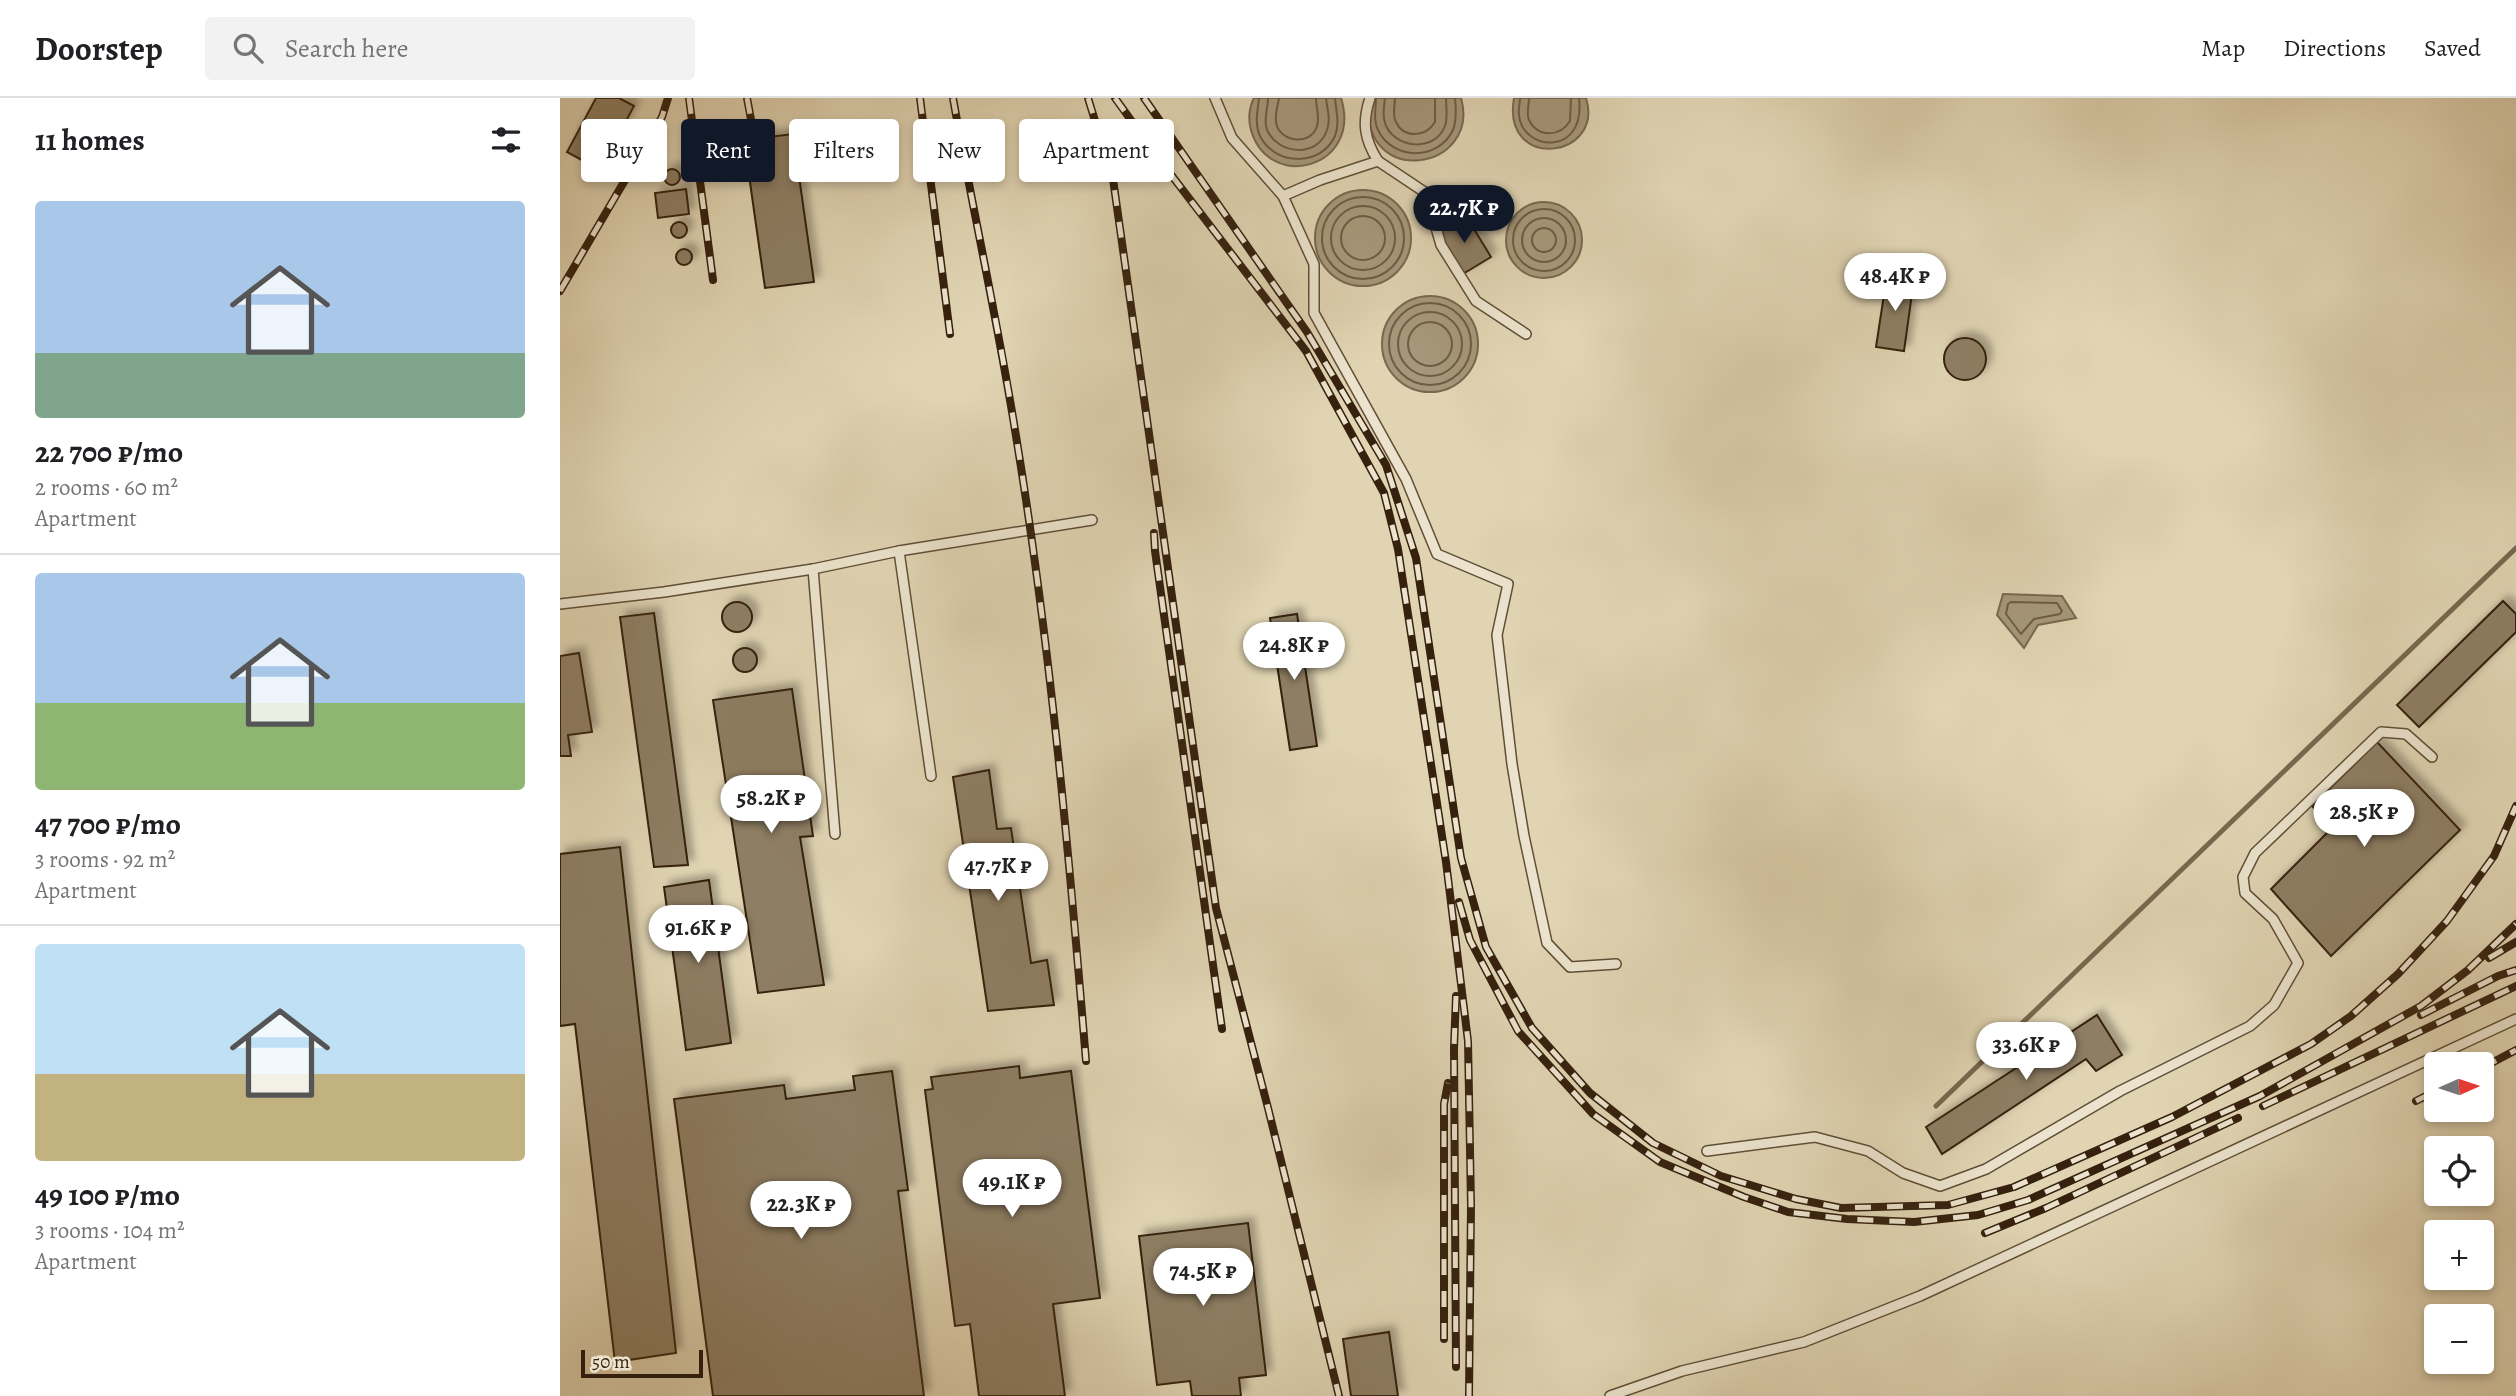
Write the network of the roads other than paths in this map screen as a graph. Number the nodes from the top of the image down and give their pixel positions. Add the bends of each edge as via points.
1 (1215, 98) edge
2 (1370, 98) edge
3 (1378, 161) junction
4 (1283, 196) junction
5 (1526, 334) dead end
6 (1092, 520) dead end
7 (899, 551) junction
8 (813, 569) junction
9 (560, 604) edge
10 (2432, 757) dead end
11 (931, 776) dead end
12 (835, 834) dead end
13 (1616, 964) dead end
14 (2516, 1018) edge
15 (1707, 1151) dead end
16 (1610, 1396) edge

1 - 4 lane via 1232,138
2 - 3 lane via 1364,114 1367,144
3 - 4 lane
3 - 5 lane via 1426,193 1441,245 1476,301
4 - 13 lane via 1314,264 1314,313 1406,479 1437,554 1507,584 1497,635 1512,764 1547,943 1570,967
6 - 7 lane
7 - 8 lane
7 - 11 lane
8 - 9 lane
8 - 12 lane
10 - 15 lane via 2406,734 2381,732 2255,853 2242,877 2245,893 2273,919 2298,963 2274,1004 2250,1026 2120,1091 1986,1169 1940,1186 1903,1173 1868,1152 1815,1137
14 - 16 lane via 1920,1296 1804,1342 1682,1371

